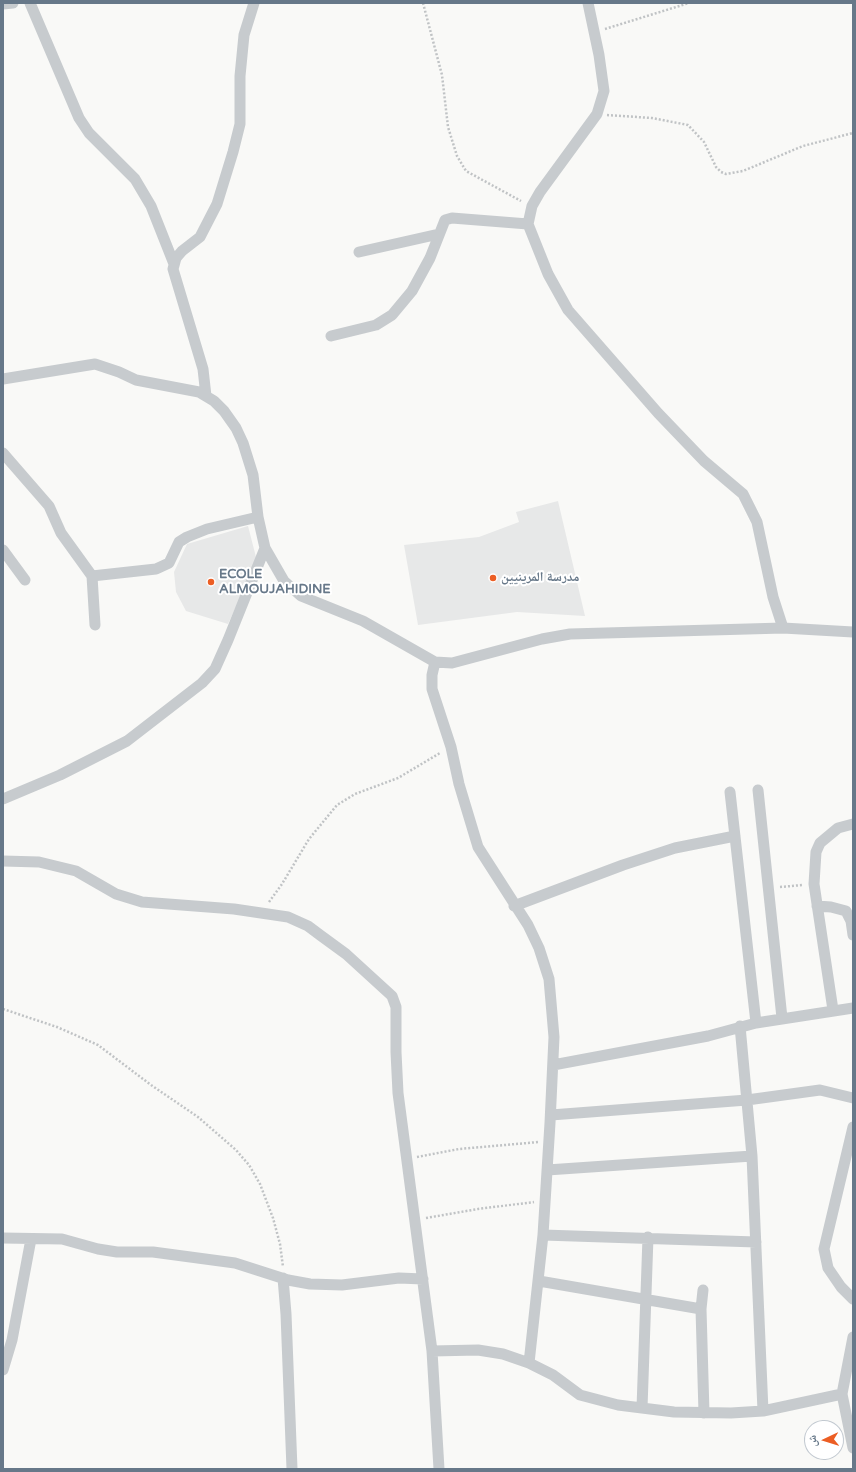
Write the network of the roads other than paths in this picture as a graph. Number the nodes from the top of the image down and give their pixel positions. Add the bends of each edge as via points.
1 (13, 3) edge
2 (30, 3) edge
3 (254, 3) edge
4 (588, 3) edge
5 (3, 4) edge
6 (528, 224) junction
7 (439, 234) junction
8 (359, 252) dead end
9 (174, 264) junction
10 (331, 336) dead end
11 (3, 379) edge
12 (206, 396) junction
13 (3, 453) edge
14 (258, 517) junction
15 (265, 548) junction
16 (3, 550) edge
17 (92, 576) junction
18 (25, 580) dead end
19 (95, 625) dead end
20 (783, 628) junction
21 (853, 632) edge
22 (436, 662) junction
23 (758, 790) dead end
24 (730, 792) dead end
25 (3, 799) edge
26 (853, 824) edge
27 (735, 836) junction
28 (3, 862) edge
29 (514, 906) junction
30 (817, 906) junction
31 (853, 935) edge
32 (853, 1008) edge
33 (833, 1010) junction
34 (782, 1018) junction
35 (756, 1023) junction
36 (740, 1026) junction
37 (553, 1065) junction
38 (853, 1098) edge
39 (747, 1100) junction
40 (551, 1115) junction
41 (853, 1127) edge
42 (752, 1156) junction
43 (547, 1170) junction
44 (543, 1235) junction
45 (648, 1237) junction
46 (3, 1238) edge
47 (31, 1239) junction
48 (756, 1242) junction
49 (283, 1278) junction
50 (423, 1279) junction
51 (539, 1281) junction
52 (703, 1290) dead end
53 (853, 1299) edge
54 (645, 1300) junction
55 (701, 1309) junction
56 (853, 1337) edge
57 (432, 1351) junction
58 (529, 1363) junction
59 (3, 1370) edge
60 (842, 1394) junction
61 (642, 1408) junction
62 (763, 1411) junction
63 (704, 1413) junction
64 (853, 1448) edge
65 (292, 1469) edge
66 (439, 1469) edge

1 - 5 street
2 - 9 street via 79,118 89,133 135,179 151,206
3 - 9 street via 244,35 240,76 240,124 233,152 217,204 200,237 182,250
4 - 6 street via 604,91 597,114 540,192 532,206
6 - 7 street via 452,218 445,220
6 - 20 street via 548,274 568,310 704,461 743,494 750,505 760,530 773,597
7 - 8 street
7 - 10 street via 430,258 412,291 392,315 376,324
9 - 12 street via 174,276 203,369
11 - 12 street via 95,364 136,380 189,389
12 - 14 street via 224,411 243,443 253,475
13 - 17 street via 49,506 61,533
14 - 15 street
14 - 17 street via 207,529 187,537 180,542 169,562 156,569
15 - 22 street via 284,581 301,596 363,621
15 - 25 street via 228,640 214,669 202,683 127,741 60,776
16 - 18 street
17 - 19 street
20 - 21 street
20 - 22 street via 570,634 452,663
22 - 29 street via 432,674 432,689 451,747 478,847
23 - 34 street
24 - 27 street
26 - 30 street via 838,828 818,847 814,884
27 - 29 street via 675,848
27 - 35 street
28 - 50 street via 39,862 76,871 116,894 142,902 262,912 288,917 308,926 346,954 392,996 396,1007 398,1093
29 - 37 street via 528,925 549,979 554,1037
30 - 31 street via 846,911
30 - 33 street
32 - 33 street
33 - 34 street
34 - 35 street
35 - 36 street
36 - 37 street via 708,1036
36 - 39 street
37 - 40 street
38 - 39 street via 820,1090
39 - 40 street
39 - 42 street
40 - 43 street
41 - 53 street via 824,1249 828,1268
42 - 43 street
42 - 48 street
43 - 44 street
44 - 45 street
44 - 51 street
45 - 48 street
45 - 54 street
46 - 47 street
47 - 49 street via 62,1239 110,1251 153,1252 235,1263
47 - 59 street via 12,1340
48 - 62 street
49 - 50 street via 310,1284 342,1285 399,1278
49 - 65 street
50 - 57 street
51 - 54 street
51 - 58 street
52 - 55 street
54 - 55 street
54 - 61 street
55 - 63 street
56 - 60 street
57 - 58 street via 478,1350 503,1354
57 - 66 street
58 - 61 street via 553,1375 580,1395
60 - 62 street
60 - 64 street
61 - 63 street
62 - 63 street

